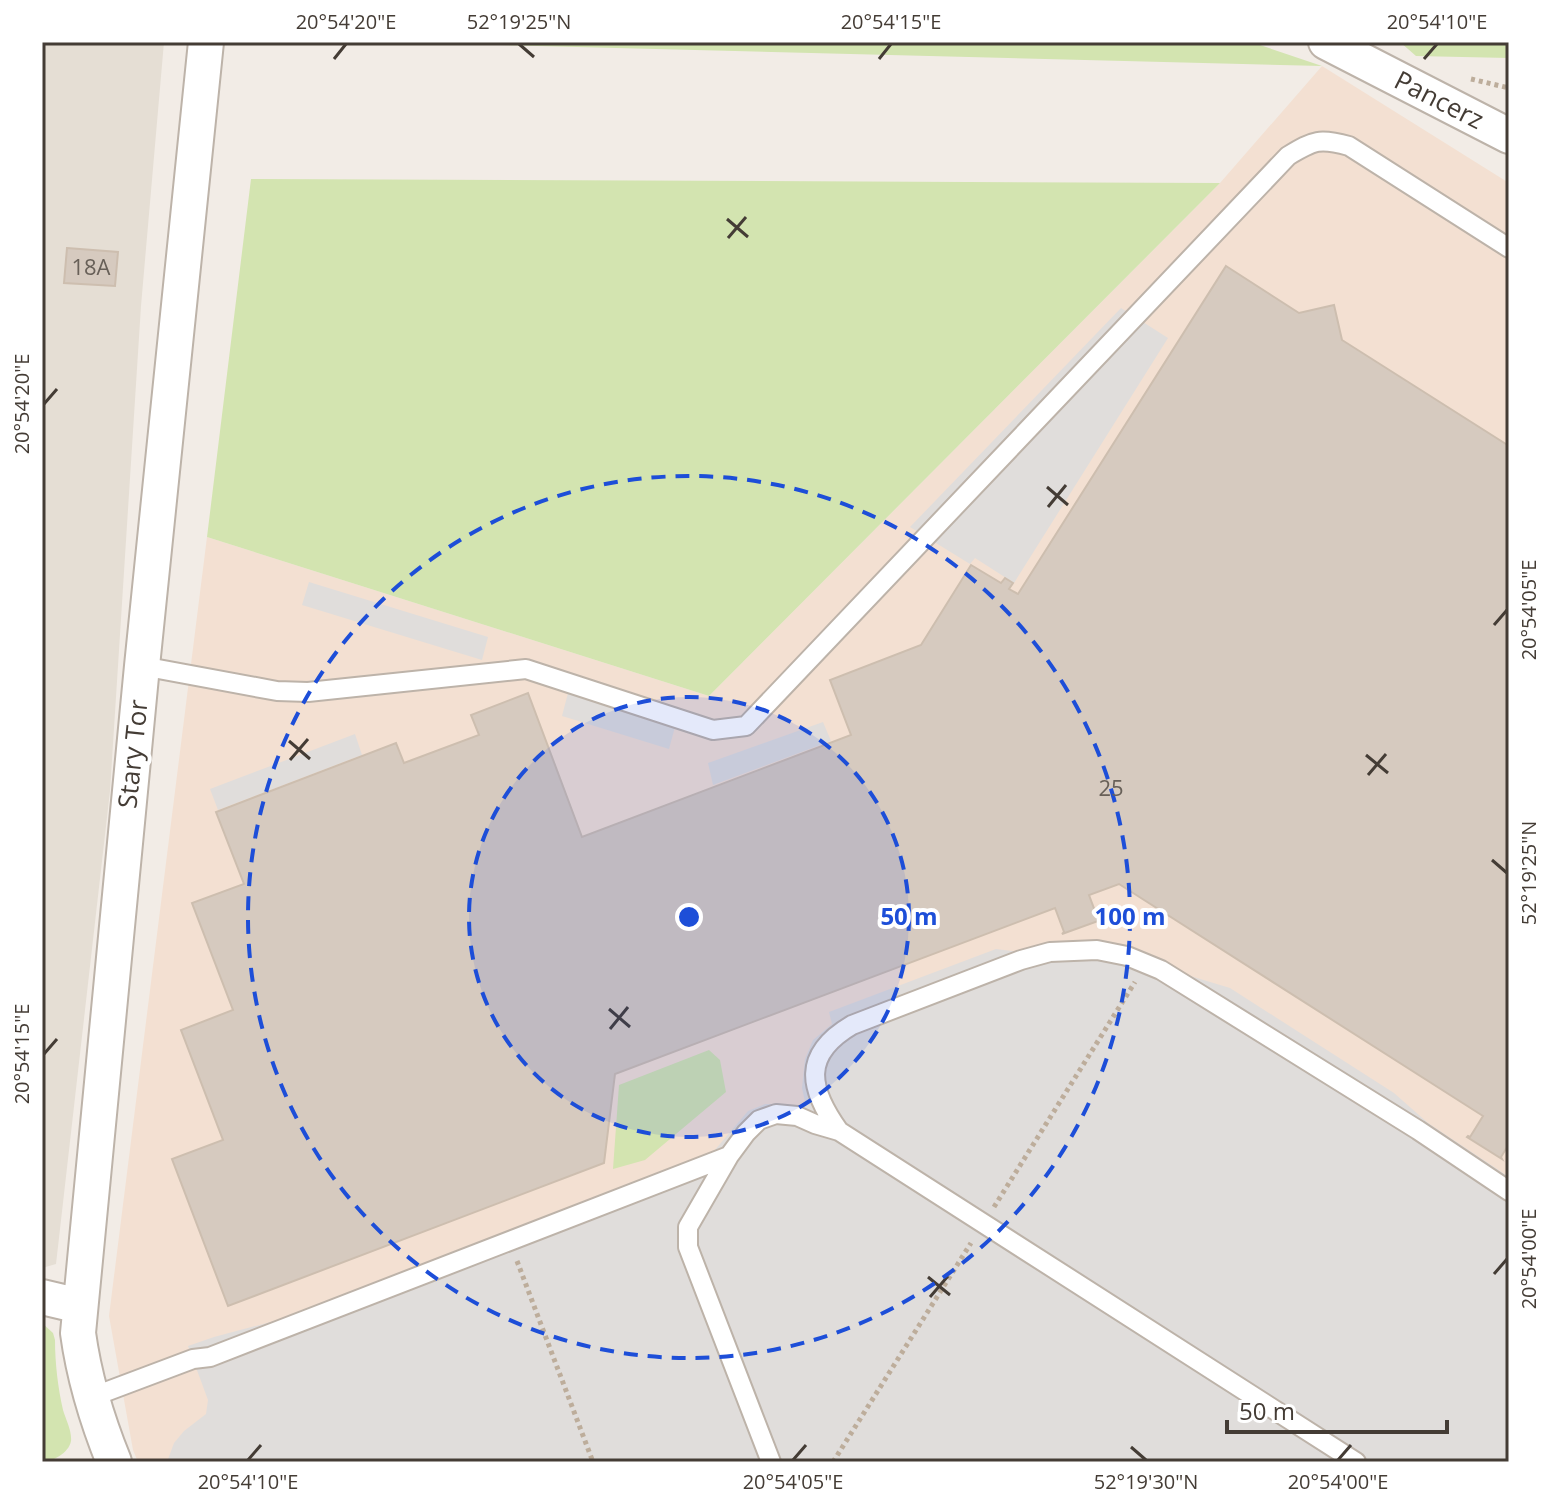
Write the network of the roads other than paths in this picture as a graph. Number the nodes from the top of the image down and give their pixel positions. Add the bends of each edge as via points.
1 (206, 42) edge
2 (1326, 42) edge
3 (1509, 136) edge
4 (1509, 248) edge
5 (142, 666) junction
6 (839, 1131) junction
7 (729, 1156) junction
8 (1509, 1191) edge
9 (42, 1297) edge
10 (80, 1306) junction
11 (92, 1397) junction
12 (113, 1462) edge
13 (771, 1462) edge
14 (1356, 1462) edge

1 - 5 street, Stary Tor
2 - 3 street, Pancerz
4 - 5 lane via 1349,146 1328,140 1308,143 1288,156 746,726 713,730 526,669 308,692
5 - 10 street, Stary Tor
6 - 7 lane via 776,1114 759,1120
6 - 8 lane via 818,1097 814,1075 818,1059 838,1033 1021,960 1050,952 1097,950 1161,970
6 - 14 lane
7 - 11 lane via 210,1357
7 - 13 lane via 688,1227 688,1247
9 - 10 street
10 - 11 street, Stary Tor via 81,1356
11 - 12 street, Stary Tor

